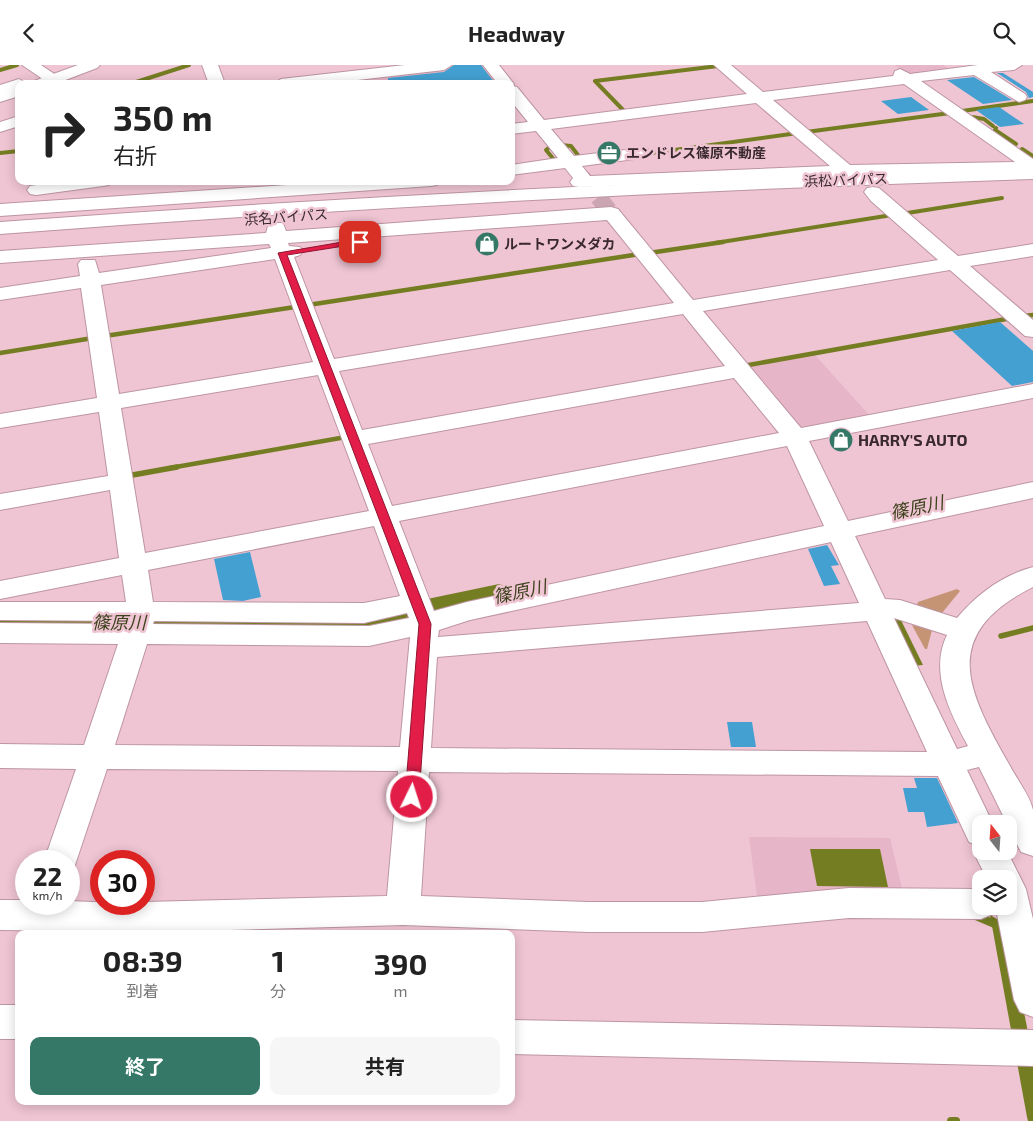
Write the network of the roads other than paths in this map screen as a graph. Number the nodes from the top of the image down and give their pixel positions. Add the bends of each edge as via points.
1 (30, 65) edge
2 (92, 65) edge
3 (210, 65) edge
4 (444, 65) edge
5 (491, 65) edge
6 (722, 65) edge
7 (887, 65) edge
8 (1014, 65) edge
9 (976, 70) junction
10 (907, 79) junction
11 (51, 80) edge
12 (216, 80) edge
13 (315, 80) edge
14 (503, 80) edge
15 (15, 85) edge
16 (0, 91) edge
17 (15, 92) edge
18 (515, 95) edge
19 (0, 97) edge
20 (760, 97) junction
21 (1019, 97) dead end
22 (963, 118) junction
23 (15, 122) edge
24 (540, 125) junction
25 (0, 127) edge
26 (515, 128) edge
27 (1033, 144) edge
28 (1015, 147) junction
29 (998, 149) junction
30 (642, 153) dead end
31 (1031, 168) edge
32 (515, 171) edge
33 (846, 171) junction
34 (63, 185) edge
35 (76, 185) edge
36 (362, 185) edge
37 (591, 188) junction
38 (1033, 188) edge
39 (258, 191) edge
40 (660, 192) junction
41 (873, 192) junction
42 (0, 195) edge
43 (79, 204) junction
44 (0, 210) edge
45 (0, 219) edge
46 (0, 228) edge
47 (0, 238) edge
48 (278, 238) junction
49 (0, 247) edge
50 (86, 250) junction
51 (1033, 250) edge
52 (0, 257) edge
53 (953, 263) junction
54 (90, 281) junction
55 (0, 294) edge
56 (688, 307) junction
57 (1033, 331) edge
58 (326, 367) junction
59 (740, 370) junction
60 (1033, 391) edge
61 (109, 403) junction
62 (0, 421) edge
63 (795, 437) junction
64 (354, 439) junction
65 (121, 481) junction
66 (1033, 491) edge
67 (0, 502) edge
68 (384, 517) junction
69 (837, 527) junction
70 (134, 564) junction
71 (1033, 576) edge
72 (0, 589) edge
73 (875, 610) junction
74 (0, 611) edge
75 (421, 620) junction
76 (140, 621) junction
77 (963, 630) junction
78 (0, 633) edge
79 (987, 753) junction
80 (0, 756) edge
81 (96, 757) junction
82 (415, 759) junction
83 (947, 764) junction
84 (972, 815) edge
85 (1033, 842) edge
86 (65, 850) edge
87 (972, 898) edge
88 (403, 910) junction
89 (80, 911) edge
90 (15, 913) edge
91 (0, 915) edge
92 (1012, 915) edge
93 (1033, 1000) edge
94 (0, 1022) edge
95 (15, 1022) edge
96 (515, 1037) edge
97 (1023, 1048) edge

1 - 11 main road
2 - 11 main road
3 - 12 main road
4 - 13 main road
5 - 14 main road
6 - 20 main road
7 - 10 main road
8 - 9 main road
9 - 10 main road
9 - 21 main road
10 - 20 main road
10 - 22 main road
15 - 16 main road
17 - 19 main road
18 - 24 main road
20 - 24 main road
20 - 33 main road
22 - 28 main road via 983,125
22 - 29 main road via 966,127
22 - 31 main road
23 - 25 main road
24 - 26 main road
24 - 37 main road via 557,146 557,155
27 - 28 main road
28 - 31 main road
29 - 31 main road
29 - 33 main road
30 - 37 main road
31 - 33 main road
31 - 40 main road, 浜松バイパス
32 - 37 main road
33 - 37 main road
34 - 42 main road
35 - 43 main road
36 - 39 main road
37 - 39 main road
37 - 40 main road
37 - 48 main road
37 - 48 main road via 456,224 457,228
37 - 56 main road
38 - 41 main road, 浜松バイパス
39 - 43 main road
39 - 45 main road
40 - 41 main road, 浜松バイパス
40 - 46 main road, 浜名バイパス via 359,203
40 - 47 main road, 浜名バイパス
41 - 53 main road
43 - 44 main road
48 - 49 main road
48 - 50 main road
48 - 54 main road
48 - 58 main road
50 - 52 main road
50 - 54 main road
51 - 53 main road
53 - 56 main road
53 - 57 main road
54 - 55 main road
54 - 61 main road
56 - 58 main road
56 - 59 main road
58 - 61 main road
58 - 64 main road
59 - 63 main road
59 - 64 main road
60 - 63 main road
61 - 62 main road
61 - 65 main road
63 - 68 main road
63 - 69 main road
64 - 68 main road
65 - 67 main road
65 - 70 main road
66 - 69 main road
68 - 70 main road
68 - 75 main road
69 - 73 main road
69 - 75 main road
70 - 72 main road
70 - 76 main road
71 - 77 main road via 994,596
73 - 75 main road
73 - 77 main road via 900,609
73 - 83 main road
74 - 76 main road
75 - 76 main road via 369,636
75 - 82 main road
76 - 78 main road
76 - 81 main road
77 - 79 main road via 956,657 957,688 962,705
79 - 83 main road
79 - 85 main road
80 - 81 main road
81 - 82 main road
81 - 86 main road
82 - 83 main road
82 - 88 main road
83 - 84 main road
87 - 88 main road via 849,903 702,917 588,917
88 - 89 main road via 160,917
90 - 91 main road
92 - 93 main road
94 - 95 main road
96 - 97 main road

